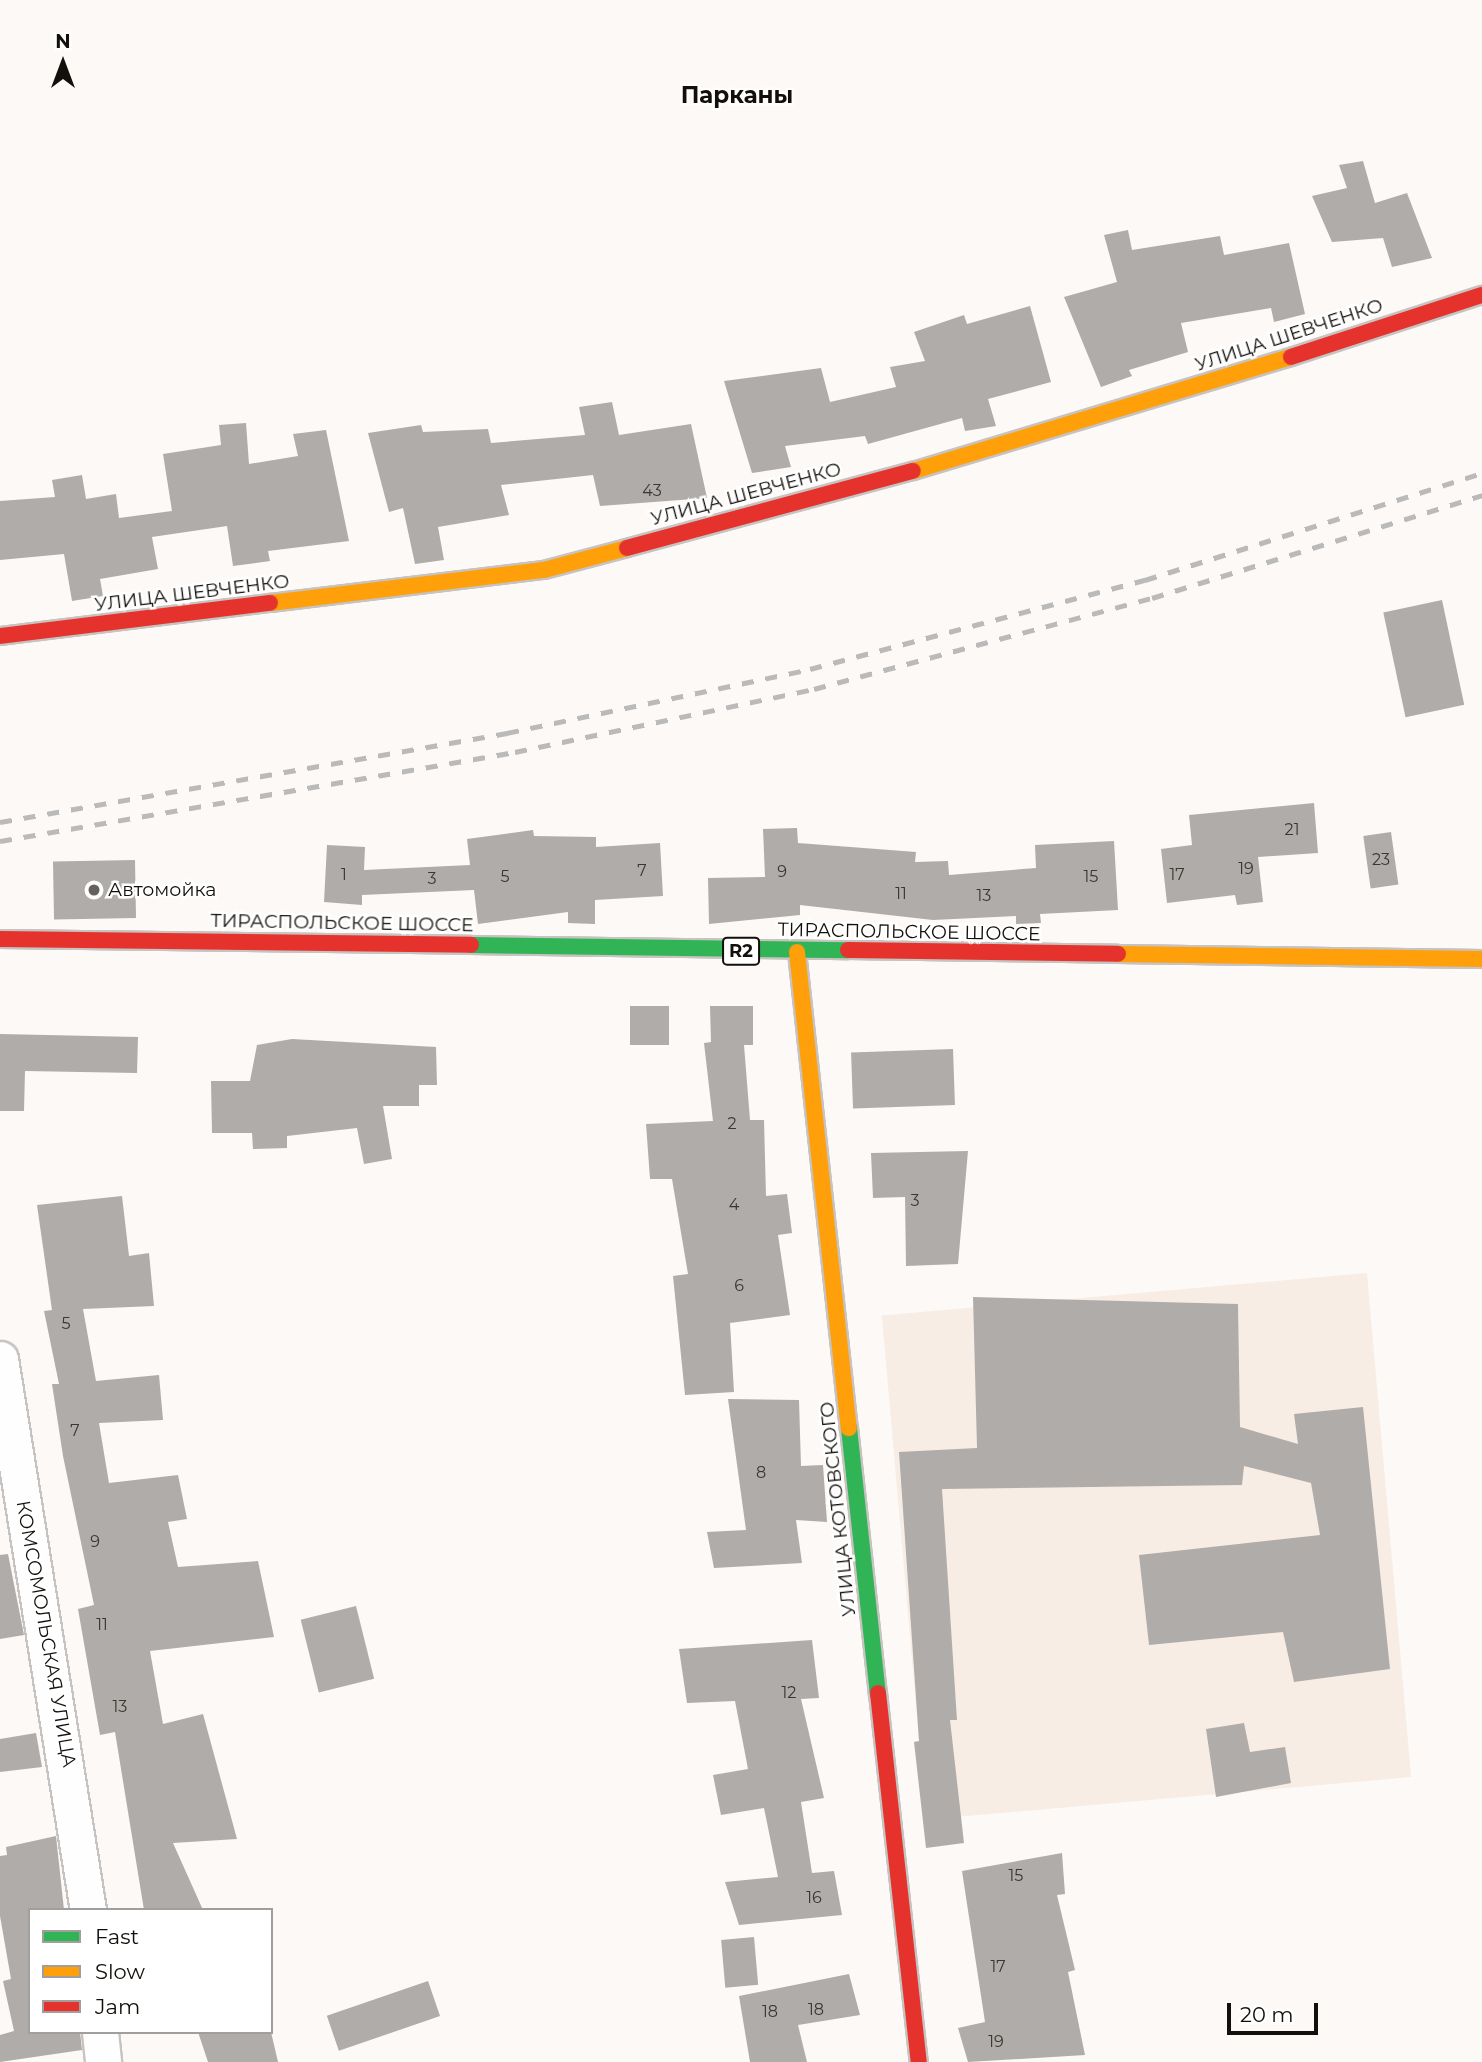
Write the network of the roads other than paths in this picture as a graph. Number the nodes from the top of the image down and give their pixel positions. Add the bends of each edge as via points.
1 (1482, 295) edge
2 (0, 636) edge
3 (0, 939) edge
4 (797, 953) junction
5 (1482, 959) edge
6 (0, 1359) edge
7 (88, 1908) edge
8 (100, 2034) edge
9 (103, 2062) edge
10 (919, 2062) edge

1 - 2 street, УЛИЦА ШЕВЧЕНКО via 1064,430 544,570
3 - 4 street, ТИРАСПОЛЬСКОЕ ШОССЕ / R2
4 - 5 street, ТИРАСПОЛЬСКОЕ ШОССЕ / R2
4 - 10 street, УЛИЦА КОТОВСКОГО
6 - 7 street, КОМСОМОЛЬСКАЯ УЛИЦА
8 - 9 street

